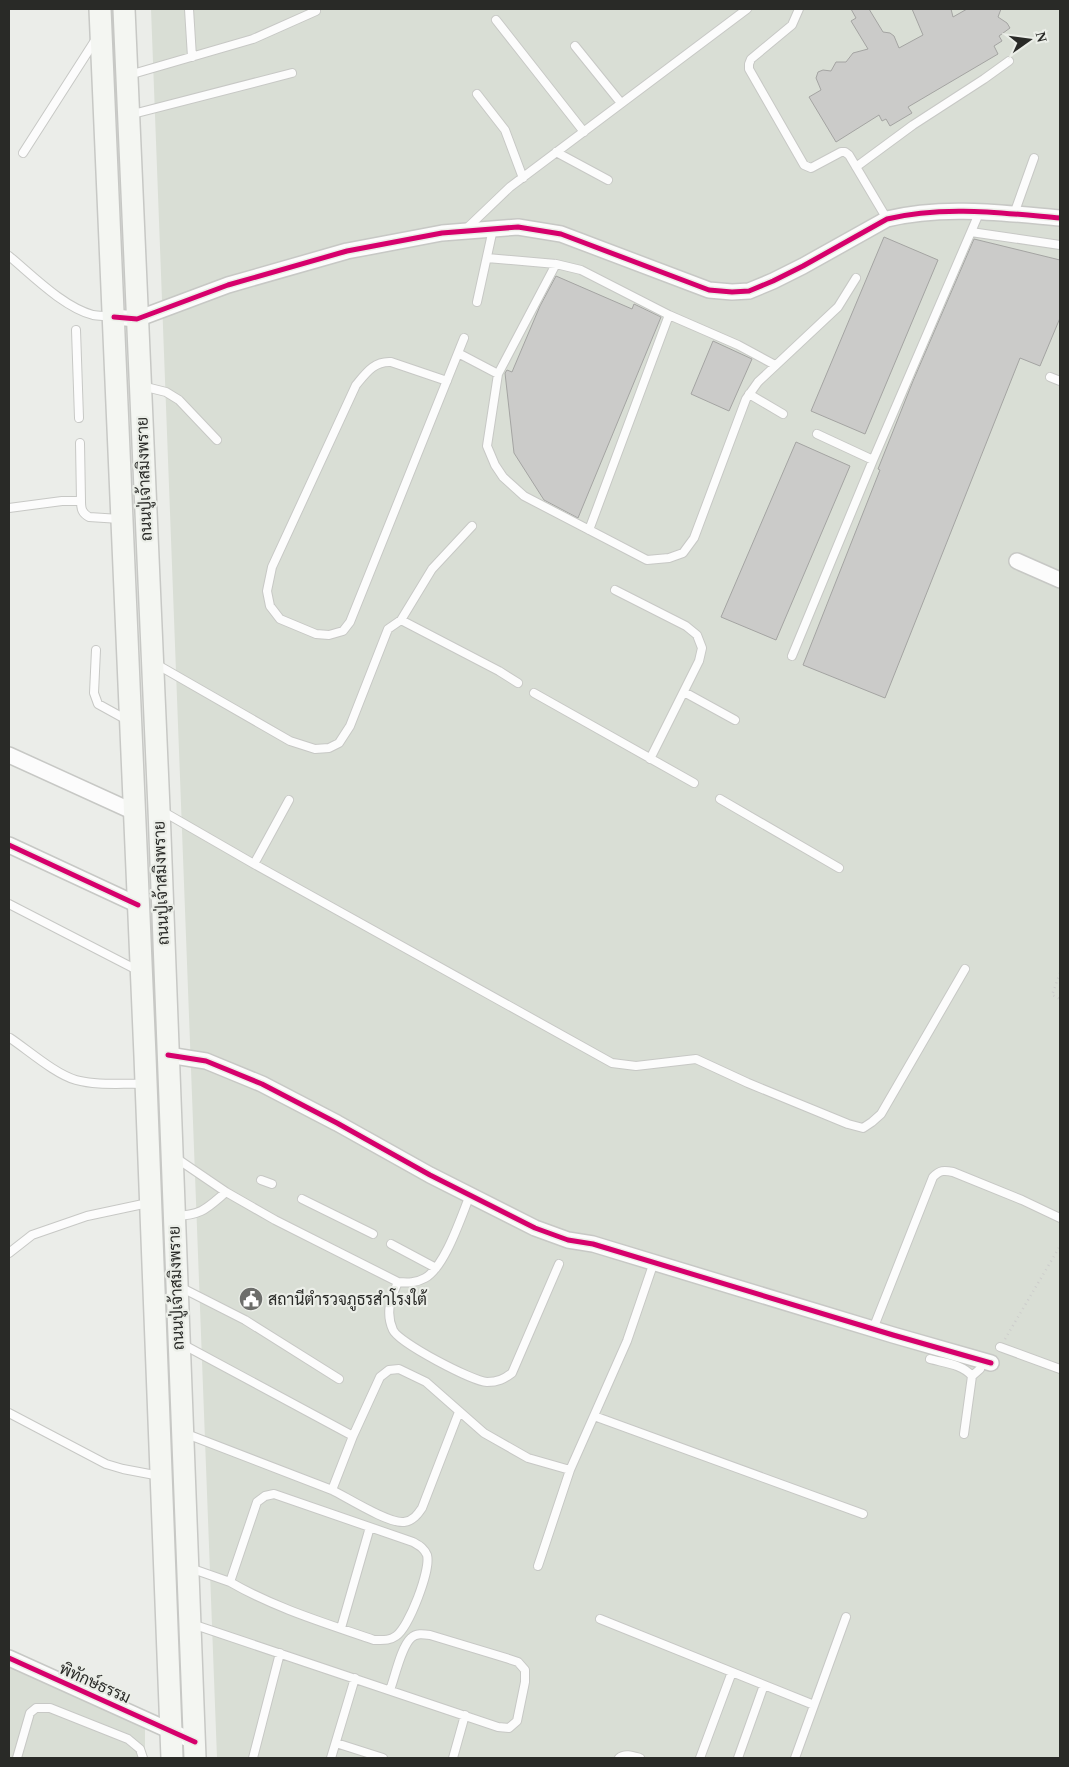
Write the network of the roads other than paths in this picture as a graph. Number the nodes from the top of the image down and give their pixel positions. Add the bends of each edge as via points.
1 (100, 9) edge
2 (124, 9) edge
3 (189, 9) edge
4 (315, 9) edge
5 (747, 9) edge
6 (799, 9) edge
7 (496, 20) dead end
8 (101, 31) junction
9 (575, 46) dead end
10 (192, 57) junction
11 (1009, 61) dead end
12 (292, 73) dead end
13 (126, 76) junction
14 (477, 94) dead end
15 (621, 104) junction
16 (128, 115) junction
17 (584, 132) junction
18 (556, 152) junction
19 (22, 153) dead end
20 (1034, 158) dead end
21 (856, 167) junction
22 (523, 178) junction
23 (608, 180) dead end
24 (980, 211) junction
25 (1014, 214) junction
26 (1060, 218) edge
27 (887, 219) junction
28 (494, 229) junction
29 (464, 231) junction
30 (971, 232) junction
31 (1060, 245) edge
32 (9, 256) edge
33 (487, 258) junction
34 (556, 264) junction
35 (856, 278) dead end
36 (477, 302) dead end
37 (669, 315) junction
38 (114, 317) junction
39 (137, 319) junction
40 (76, 330) dead end
41 (464, 338) dead end
42 (458, 353) junction
43 (775, 365) junction
44 (498, 374) junction
45 (1050, 377) dead end
46 (447, 381) junction
47 (1060, 381) edge
48 (140, 385) junction
49 (749, 394) junction
50 (783, 414) dead end
51 (79, 418) dead end
52 (817, 434) dead end
53 (217, 440) dead end
54 (80, 443) dead end
55 (873, 460) junction
56 (82, 501) junction
57 (9, 508) edge
58 (122, 519) junction
59 (472, 526) dead end
60 (589, 530) junction
61 (1017, 561) dead end
62 (1060, 580) edge
63 (615, 590) dead end
64 (402, 620) junction
65 (96, 650) dead end
66 (792, 656) dead end
67 (152, 662) junction
68 (518, 683) dead end
69 (684, 692) junction
70 (534, 694) dead end
71 (735, 720) dead end
72 (130, 721) junction
73 (9, 755) edge
74 (650, 759) junction
75 (694, 783) dead end
76 (289, 800) dead end
77 (720, 800) dead end
78 (158, 809) junction
79 (134, 812) junction
80 (9, 845) edge
81 (254, 864) junction
82 (839, 868) dead end
83 (9, 904) edge
84 (138, 905) junction
85 (964, 969) dead end
86 (141, 972) junction
87 (10, 1038) dead end
88 (168, 1055) junction
89 (145, 1056) junction
90 (146, 1084) junction
91 (172, 1156) junction
92 (261, 1180) dead end
93 (272, 1184) dead end
94 (226, 1192) junction
95 (470, 1195) junction
96 (302, 1199) dead end
97 (151, 1202) junction
98 (174, 1216) junction
99 (1060, 1218) edge
100 (373, 1234) dead end
101 (391, 1244) dead end
102 (9, 1253) edge
103 (654, 1262) junction
104 (560, 1264) dead end
105 (436, 1268) junction
106 (398, 1282) junction
107 (176, 1288) junction
108 (155, 1293) junction
109 (872, 1329) junction
110 (178, 1342) junction
111 (1000, 1347) road end
112 (930, 1359) dead end
113 (984, 1364) joint
114 (1060, 1369) edge
115 (972, 1376) junction
116 (339, 1378) dead end
117 (459, 1412) junction
118 (9, 1413) edge
119 (594, 1416) junction
120 (182, 1432) junction
121 (964, 1434) dead end
122 (353, 1436) junction
123 (570, 1470) junction
124 (161, 1476) junction
125 (332, 1490) junction
126 (863, 1514) dead end
127 (370, 1527) junction
128 (538, 1566) dead end
129 (188, 1567) junction
130 (230, 1582) junction
131 (846, 1617) dead end
132 (600, 1619) dead end
133 (190, 1623) junction
134 (341, 1628) junction
135 (280, 1653) junction
136 (9, 1658) edge
137 (732, 1672) junction
138 (355, 1678) junction
139 (764, 1685) junction
140 (390, 1690) junction
141 (814, 1705) junction
142 (465, 1715) junction
143 (171, 1730) junction
144 (336, 1743) junction
145 (195, 1750) edge
146 (17, 1758) edge
147 (142, 1758) edge
148 (172, 1758) edge
149 (253, 1758) edge
150 (331, 1758) edge
151 (383, 1758) edge
152 (452, 1758) edge
153 (619, 1758) edge
154 (640, 1758) edge
155 (700, 1758) edge
156 (738, 1758) edge
157 (795, 1758) edge

1 - 8 main road, ถนนปู่เจ้าสมิงพราย
2 - 13 main road, ถนนปู่เจ้าสมิงพราย
3 - 10 lane
4 - 10 lane via 253,39
5 - 15 lane
6 - 21 lane via 792,25 751,59 749,69 804,165 811,168 845,152
7 - 17 lane
8 - 19 lane
8 - 38 main road, ถนนปู่เจ้าสมิงพราย
9 - 15 lane
10 - 13 lane
11 - 21 lane
12 - 16 lane
13 - 16 main road, ถนนปู่เจ้าสมิงพราย
14 - 22 lane via 505,130
15 - 17 lane
16 - 39 main road, ถนนปู่เจ้าสมิงพราย
17 - 18 lane
18 - 22 lane
18 - 23 lane
20 - 25 lane
21 - 27 lane
22 - 29 lane
24 - 25 street
24 - 27 street
24 - 30 lane
25 - 26 street
27 - 28 street via 772,281 749,291 732,292 709,290 561,234 518,227
28 - 29 street
28 - 33 lane
29 - 39 street via 347,252 228,285
30 - 31 lane
30 - 55 lane
32 - 38 lane via 77,307 93,315
33 - 34 lane
33 - 36 lane
34 - 37 lane via 581,270
34 - 44 lane
35 - 43 lane via 838,307
37 - 43 lane
37 - 60 lane
38 - 39 street
38 - 58 main road, ถนนปู่เจ้าสมิงพราย
39 - 48 main road, ถนนปู่เจ้าสมิงพราย
40 - 51 lane
41 - 42 lane
42 - 44 lane
42 - 46 lane
43 - 49 lane
44 - 60 lane via 487,446 495,465 524,496
45 - 47 lane
46 - 46 lane via 350,622 343,631 329,635 316,634 280,619 270,606 267,591 272,567 356,385 371,368 382,362 391,362
48 - 53 lane via 166,392 178,400
48 - 67 main road, ถนนปู่เจ้าสมิงพราย
49 - 50 lane
49 - 60 lane via 694,538 683,553 647,560
52 - 55 lane
54 - 56 lane
55 - 66 lane
56 - 57 lane
56 - 58 lane via 81,509 89,517
58 - 72 main road, ถนนปู่เจ้าสมิงพราย
59 - 64 lane via 432,569
61 - 62 street
63 - 69 lane via 686,626 697,635 702,648
64 - 67 lane via 388,629 350,726 339,743 329,748 315,749 290,741
64 - 68 lane
65 - 72 lane via 94,693 98,704
67 - 78 main road, ถนนปู่เจ้าสมิงพราย
69 - 71 lane
69 - 74 lane
70 - 74 lane
72 - 79 main road, ถนนปู่เจ้าสมิงพราย
73 - 79 street
74 - 75 lane
76 - 81 lane
77 - 82 lane
78 - 81 lane
78 - 88 main road, ถนนปู่เจ้าสมิงพราย
79 - 84 main road, ถนนปู่เจ้าสมิงพราย
80 - 84 street
81 - 85 lane via 612,1063 636,1066 696,1059 863,1128 881,1114
83 - 86 lane
84 - 86 main road, ถนนปู่เจ้าสมิงพราย
86 - 89 main road, ถนนปู่เจ้าสมิงพราย
87 - 90 lane via 75,1080
88 - 89 main road
88 - 91 main road, ถนนปู่เจ้าสมิงพราย
88 - 95 street via 206,1061 262,1084
89 - 90 main road, ถนนปู่เจ้าสมิงพราย
90 - 97 main road, ถนนปู่เจ้าสมิงพราย
91 - 94 lane
91 - 98 main road, ถนนปู่เจ้าสมิงพราย
92 - 93 lane
94 - 98 lane via 207,1208 192,1215
94 - 106 lane
95 - 103 street via 543,1231
95 - 105 lane
96 - 100 lane
97 - 102 lane via 87,1216 32,1235
97 - 108 main road, ถนนปู่เจ้าสมิงพราย
98 - 107 main road, ถนนปู่เจ้าสมิงพราย
99 - 109 lane via 954,1172 938,1172
101 - 105 lane
103 - 109 street
103 - 119 lane via 626,1341
104 - 106 lane via 512,1373 503,1380 488,1382 476,1380 414,1348 394,1332 388,1316
105 - 106 lane via 412,1283
107 - 108 main road
107 - 110 main road, ถนนปู่เจ้าสมิงพราย
107 - 116 lane via 245,1320
108 - 124 main road, ถนนปู่เจ้าสมิงพราย
109 - 113 street
110 - 120 main road, ถนนปู่เจ้าสมิงพราย
110 - 122 lane
111 - 114 lane
112 - 115 lane via 960,1367
113 - 115 lane
115 - 121 lane
117 - 122 lane via 426,1382 400,1369 389,1370 380,1377
117 - 123 lane via 484,1433 528,1458
117 - 125 lane via 416,1517 404,1522 390,1520
118 - 124 lane via 106,1464
119 - 123 lane
119 - 126 lane
120 - 125 lane
120 - 129 main road, ถนนปู่เจ้าสมิงพราย
122 - 125 lane
123 - 128 lane
124 - 143 main road, ถนนปู่เจ้าสมิงพราย
127 - 130 lane via 274,1494 265,1496 257,1502
127 - 134 lane
127 - 134 lane via 423,1548 427,1568 413,1612 398,1635 387,1641 374,1640
129 - 130 lane
129 - 133 main road, ถนนปู่เจ้าสมิงพราย
130 - 134 lane via 256,1597
131 - 141 lane
132 - 137 lane
133 - 135 lane
133 - 145 main road, ถนนปู่เจ้าสมิงพราย
135 - 138 lane
135 - 149 lane
136 - 143 street, พิทักษ์ธรรม
137 - 139 lane
137 - 155 lane
138 - 140 lane
138 - 144 lane
139 - 141 lane
139 - 156 lane
140 - 142 lane
140 - 142 lane via 404,1650 411,1638 419,1634 518,1662 525,1670 517,1721 513,1725 498,1727
141 - 157 lane
142 - 152 lane
143 - 145 street, พิทักษ์ธรรม
143 - 148 main road, ถนนปู่เจ้าสมิงพราย
144 - 150 lane
144 - 151 lane
146 - 147 lane via 30,1713 36,1708 50,1708 128,1739 140,1749
153 - 154 lane

